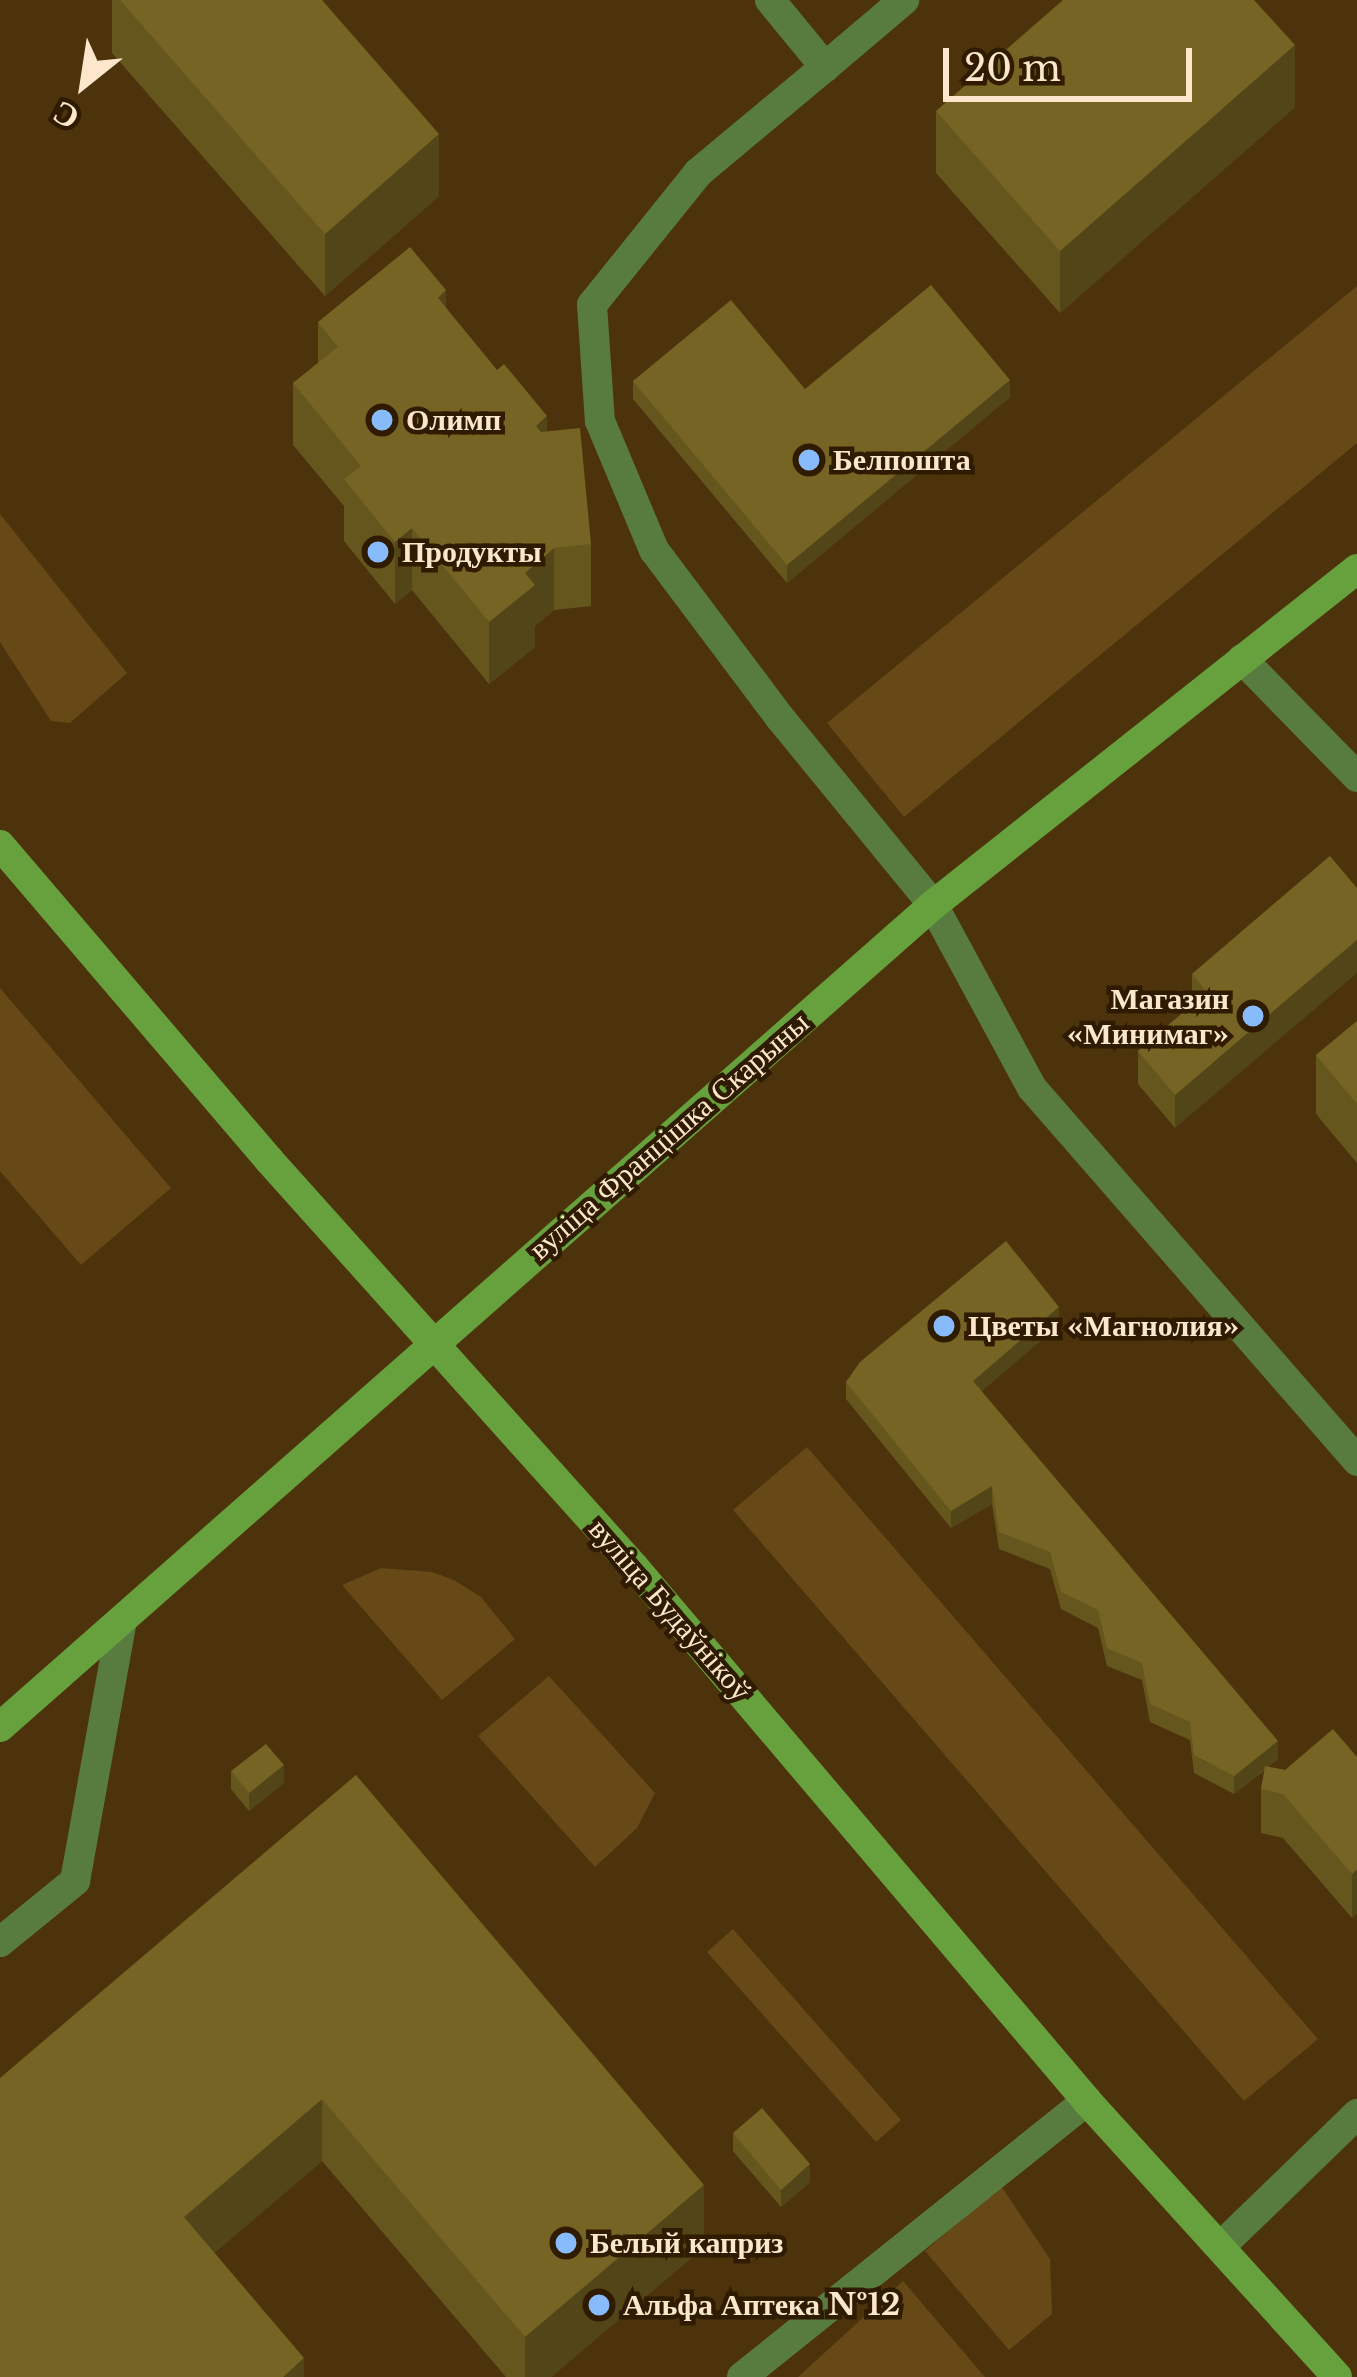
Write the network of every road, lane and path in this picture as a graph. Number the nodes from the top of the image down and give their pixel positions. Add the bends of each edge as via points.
1 (770, 0) edge
2 (904, 0) edge
3 (825, 68) junction
4 (1357, 569) edge
5 (1242, 659) junction
6 (1357, 778) edge
7 (0, 844) edge
8 (933, 905) junction
9 (436, 1343) junction
10 (1357, 1461) edge
11 (122, 1621) junction
12 (0, 1726) edge
13 (0, 1942) edge
14 (1087, 2102) junction
15 (1357, 2114) edge
16 (1221, 2246) junction
17 (742, 2377) edge
18 (1337, 2377) edge

1 - 3 lane
2 - 3 lane
3 - 8 lane via 698,173 592,305 600,421 654,550
4 - 5 main road, вуліца Францішка Скарыны
5 - 6 lane
5 - 8 main road, вуліца Францішка Скарыны
7 - 9 main road, вуліца Будаўнікоў
8 - 9 main road, вуліца Францішка Скарыны
8 - 10 lane via 1031,1088
9 - 11 main road, вуліца Францішка Скарыны
9 - 14 main road, вуліца Будаўнікоў
11 - 12 main road, вуліца Францішка Скарыны
11 - 13 lane via 75,1881
14 - 16 main road, вуліца Будаўнікоў
14 - 17 lane
15 - 16 lane
16 - 18 main road, вуліца Будаўнікоў

